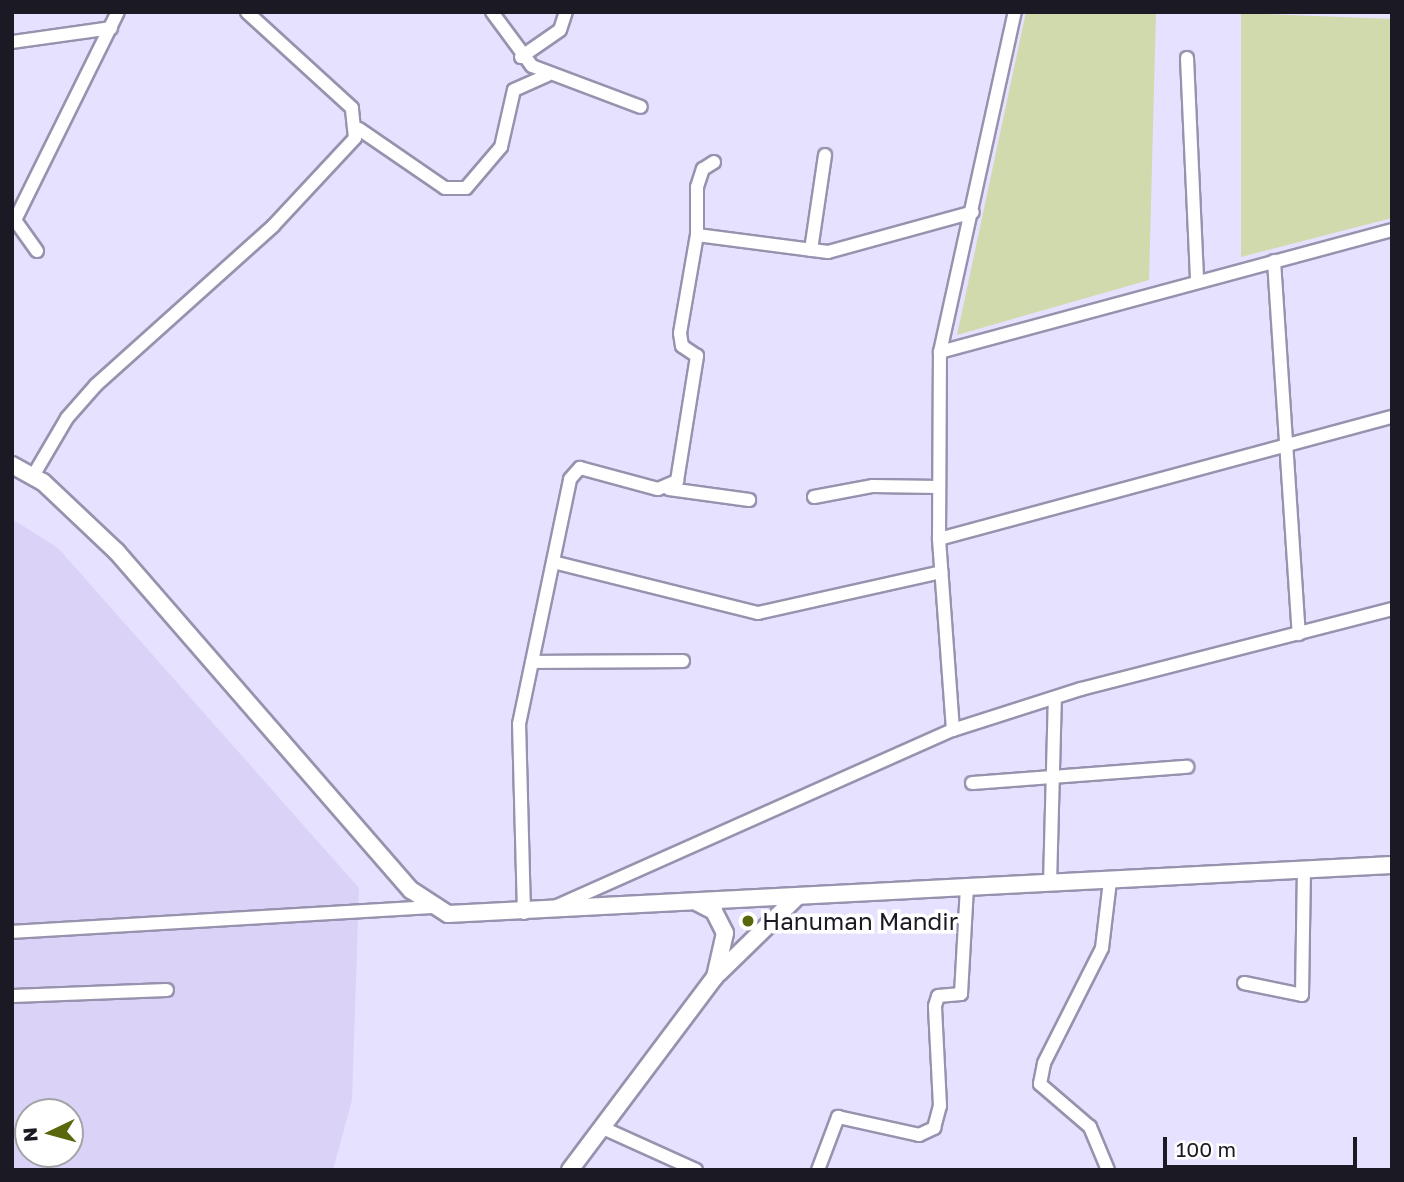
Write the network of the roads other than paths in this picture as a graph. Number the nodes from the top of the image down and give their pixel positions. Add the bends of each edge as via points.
1 (118, 12) edge
2 (247, 12) edge
3 (492, 12) edge
4 (566, 12) edge
5 (1015, 12) edge
6 (111, 28) junction
7 (12, 42) edge
8 (521, 57) junction
9 (1187, 58) dead end
10 (547, 75) junction
11 (641, 107) dead end
12 (359, 129) junction
13 (825, 155) dead end
14 (714, 162) dead end
15 (973, 212) junction
16 (14, 218) edge
17 (1392, 230) edge
18 (697, 235) junction
19 (811, 250) junction
20 (37, 251) dead end
21 (1274, 261) junction
22 (1197, 281) junction
23 (940, 352) junction
24 (1392, 417) edge
25 (1283, 445) junction
26 (12, 464) edge
27 (33, 476) junction
28 (939, 487) junction
29 (669, 489) junction
30 (814, 497) dead end
31 (749, 500) dead end
32 (939, 539) junction
33 (553, 562) junction
34 (941, 572) junction
35 (1392, 609) edge
36 (1298, 634) junction
37 (532, 662) junction
38 (683, 662) dead end
39 (1055, 698) junction
40 (953, 730) junction
41 (1186, 767) dead end
42 (1052, 777) junction
43 (972, 783) dead end
44 (1392, 865) edge
45 (1304, 870) junction
46 (1110, 881) junction
47 (1050, 884) junction
48 (967, 888) junction
49 (797, 897) junction
50 (695, 902) junction
51 (430, 907) junction
52 (546, 912) junction
53 (524, 913) junction
54 (12, 932) edge
55 (715, 977) junction
56 (1244, 983) dead end
57 (167, 990) dead end
58 (12, 996) edge
59 (603, 1128) junction
60 (570, 1170) edge
61 (695, 1170) edge
62 (818, 1170) edge
63 (1108, 1170) edge

1 - 6 street
2 - 12 street via 352,108
3 - 8 street
4 - 8 street via 560,30
5 - 15 street
6 - 7 street
6 - 16 street
8 - 10 street
9 - 22 street
10 - 11 street
10 - 12 street via 514,90 501,147 466,188 445,188
12 - 27 street via 273,226 96,385 66,418
13 - 19 street
14 - 18 street via 699,176
15 - 19 street via 865,244
15 - 23 street
16 - 20 street
17 - 21 street
18 - 19 street
18 - 29 street via 680,333 682,346 697,359 679,473
21 - 22 street
21 - 25 street
22 - 23 street
23 - 28 street
24 - 25 street
25 - 32 street
25 - 36 street
26 - 27 street
27 - 51 street via 117,552
28 - 30 street via 873,486
28 - 32 street
29 - 31 street
29 - 33 street via 587,469 574,472
32 - 34 street
33 - 34 street via 758,613
33 - 37 street
34 - 40 street
35 - 36 street
36 - 39 street
37 - 38 street
37 - 53 street via 516,755
39 - 40 street
39 - 42 street
40 - 52 street
41 - 42 street
42 - 43 street
42 - 47 street
44 - 45 street
45 - 46 street
45 - 56 street via 1302,995
46 - 47 street
46 - 63 street via 1102,948 1044,1063 1040,1084 1090,1126
47 - 48 street
48 - 49 street
48 - 62 street via 961,994 938,996 935,1006 940,1106 934,1128 919,1135 838,1117
49 - 50 street
49 - 55 street
50 - 52 street
50 - 55 street via 714,911 725,933
51 - 53 street via 468,915
51 - 54 street
52 - 53 street
55 - 59 street
57 - 58 street
59 - 60 street
59 - 61 street

